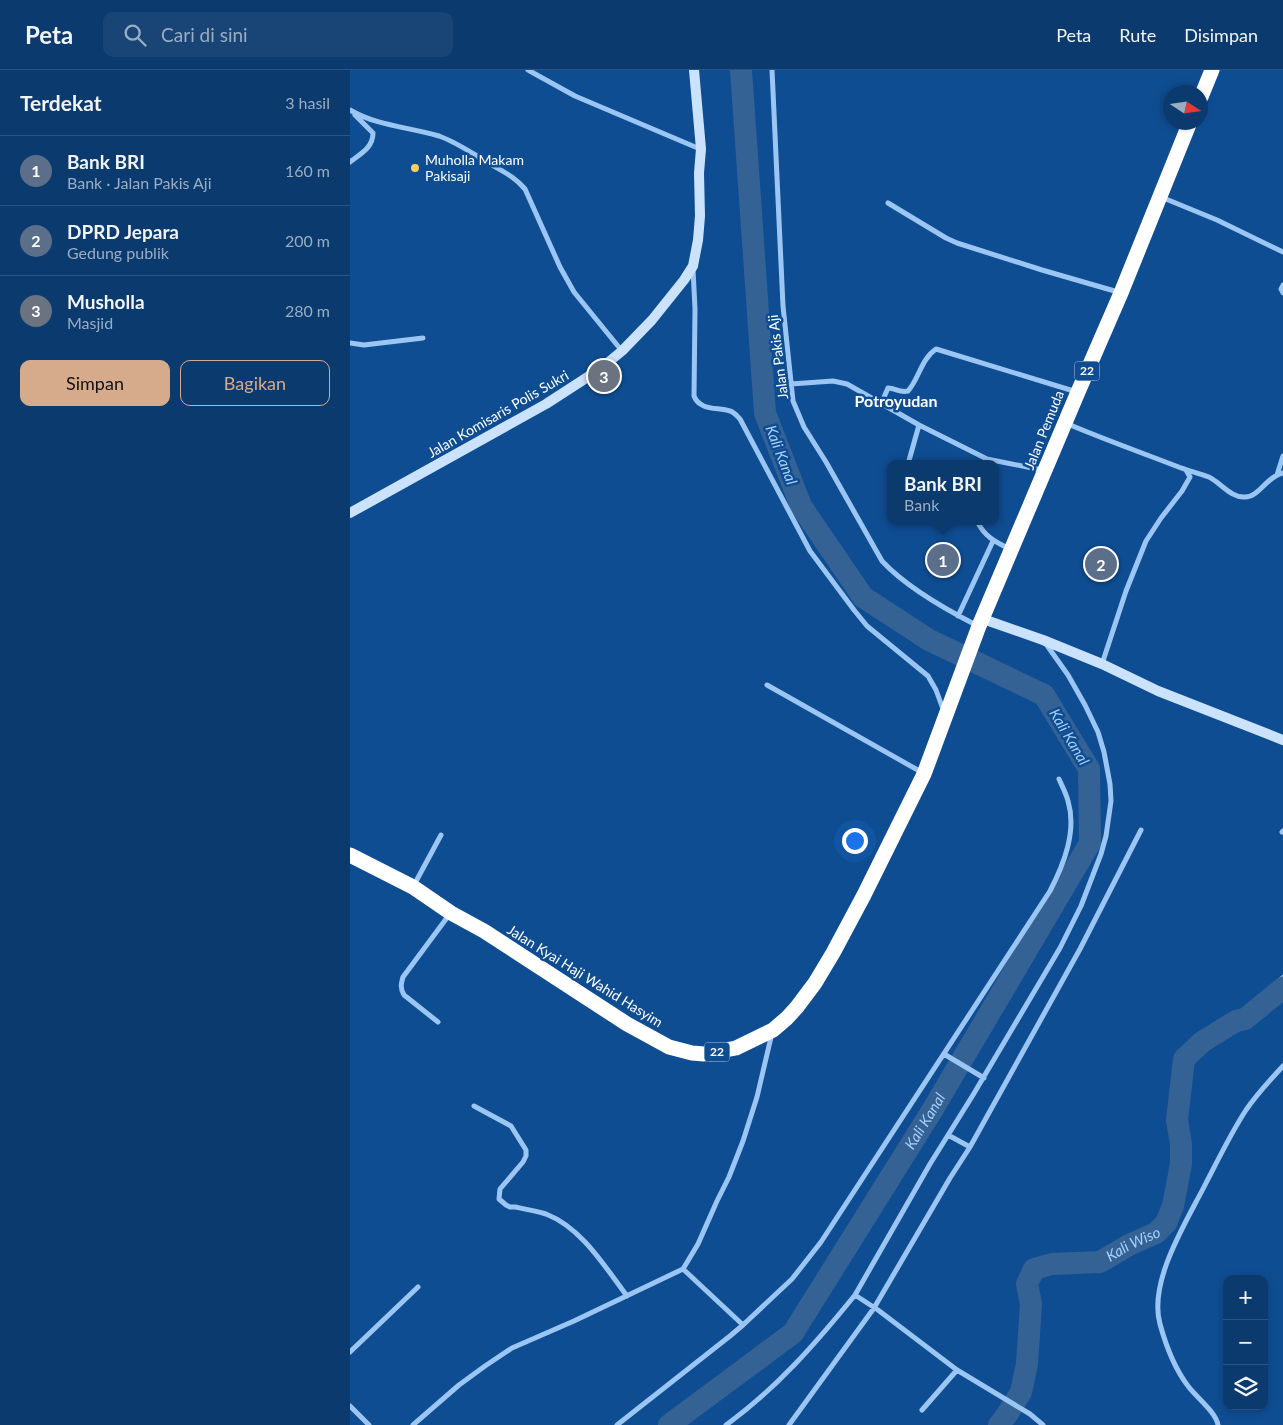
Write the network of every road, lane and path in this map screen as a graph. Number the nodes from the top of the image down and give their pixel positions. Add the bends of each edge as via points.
1 (528, 70) edge
2 (694, 70) edge
3 (772, 70) edge
4 (1212, 70) edge
5 (1206, 85) edge
6 (351, 110) edge
7 (1187, 130) edge
8 (701, 149) junction
9 (350, 162) edge
10 (1160, 196) junction
11 (888, 203) dead end
12 (1283, 252) edge
13 (693, 266) junction
14 (1283, 285) edge
15 (1121, 293) junction
16 (1283, 293) edge
17 (422, 338) dead end
18 (350, 343) edge
19 (622, 351) junction
20 (791, 384) junction
21 (1078, 392) junction
22 (881, 404) junction
23 (1065, 423) junction
24 (919, 425) junction
25 (1283, 456) edge
26 (909, 460) edge
27 (984, 460) edge
28 (999, 463) edge
29 (1045, 470) junction
30 (1186, 470) junction
31 (1283, 473) edge
32 (1277, 475) junction
33 (350, 513) edge
34 (979, 525) edge
35 (993, 541) junction
36 (1012, 550) junction
37 (958, 616) junction
38 (979, 628) junction
39 (1043, 640) junction
40 (1102, 664) junction
41 (767, 684) dead end
42 (948, 709) junction
43 (1283, 740) edge
44 (924, 774) junction
45 (1059, 779) dead end
46 (1141, 830) dead end
47 (441, 835) dead end
48 (350, 855) edge
49 (413, 887) junction
50 (451, 913) junction
51 (438, 1022) dead end
52 (773, 1030) junction
53 (944, 1054) junction
54 (1283, 1066) edge
55 (983, 1077) junction
56 (474, 1106) dead end
57 (948, 1135) junction
58 (970, 1147) junction
59 (683, 1269) junction
60 (418, 1287) dead end
61 (854, 1295) junction
62 (628, 1296) junction
63 (876, 1309) junction
64 (743, 1325) junction
65 (350, 1352) edge
66 (957, 1370) junction
67 (350, 1406) edge
68 (922, 1410) dead end
69 (369, 1425) edge
70 (412, 1425) edge
71 (617, 1425) edge
72 (726, 1425) edge
73 (789, 1425) edge
74 (1043, 1425) edge
75 (1218, 1425) edge

1 - 8 street via 575,96
2 - 8 main road, Jalan Komisaris Polis Sukri
3 - 20 street, Jalan Pakis Aji via 783,306
4 - 5 highway
6 - 9 street via 373,133 373,137 366,150
6 - 19 street via 364,118 441,137 517,180 574,292
7 - 10 highway, Jalan Pemuda / 22
8 - 13 main road, Jalan Komisaris Polis Sukri via 700,216
10 - 12 street
10 - 15 highway, Jalan Pemuda / 22
11 - 15 street via 956,243
13 - 19 main road, Jalan Komisaris Polis Sukri via 652,320
13 - 42 street via 696,402 736,414 810,551 867,626 928,676
14 - 16 street
15 - 21 highway, Jalan Pemuda / 22
17 - 18 street via 364,345
19 - 33 main road, Jalan Komisaris Polis Sukri via 546,404
20 - 22 street via 832,381 847,384
20 - 37 street, Jalan Pakis Aji via 795,406 804,427 882,561 904,582
21 - 22 street via 936,348 925,360 908,391 888,388
21 - 23 highway, Jalan Pemuda / 22
22 - 24 street
23 - 29 highway, Jalan Pemuda / 22
23 - 30 street
24 - 26 street
24 - 27 street
25 - 32 street
28 - 29 street
29 - 36 highway, Jalan Pemuda / 22
30 - 32 street via 1207,477 1242,497 1252,496
30 - 40 street via 1189,480 1146,540
31 - 32 street
34 - 35 street
35 - 36 street
35 - 37 street
36 - 38 highway, Jalan Pemuda / 22
37 - 38 street, Jalan Pakis Aji
38 - 39 main road
38 - 42 highway, 22
39 - 40 main road
39 - 55 street via 1068,675 1098,732 1110,784 1109,817 1101,854 1081,906 1049,968
40 - 43 main road via 1158,691
41 - 44 street
42 - 44 highway, Jalan Kyai Haji Wahid Hasyim / 22
44 - 52 highway, Jalan Kyai Haji Wahid Hasyim / 22 via 833,953 797,1007
45 - 53 street via 1071,814 1069,842 1059,874
46 - 58 street via 1080,949
47 - 49 street
48 - 49 highway, Jalan Kyai Haji Wahid Hasyim / 22
49 - 50 highway, Jalan Kyai Haji Wahid Hasyim / 22
50 - 51 street via 401,984 404,995
50 - 52 highway, Jalan Kyai Haji Wahid Hasyim / 22 via 669,1047 704,1054 736,1048
52 - 59 street via 743,1141 698,1244
53 - 55 street
53 - 64 street via 821,1242 792,1279
54 - 75 street via 1247,1109 1231,1135 1170,1252 1157,1306 1175,1364
55 - 57 street
56 - 62 street via 511,1126 526,1150 523,1162 500,1189 499,1198 510,1207 546,1215 570,1228 586,1242
57 - 58 street
57 - 61 street
58 - 63 street
59 - 62 street
59 - 64 street
60 - 65 street
61 - 63 street
61 - 72 street via 792,1368
62 - 70 street via 512,1348 459,1385
63 - 66 street
63 - 73 street
64 - 71 street
66 - 68 street
66 - 74 street
67 - 69 street

